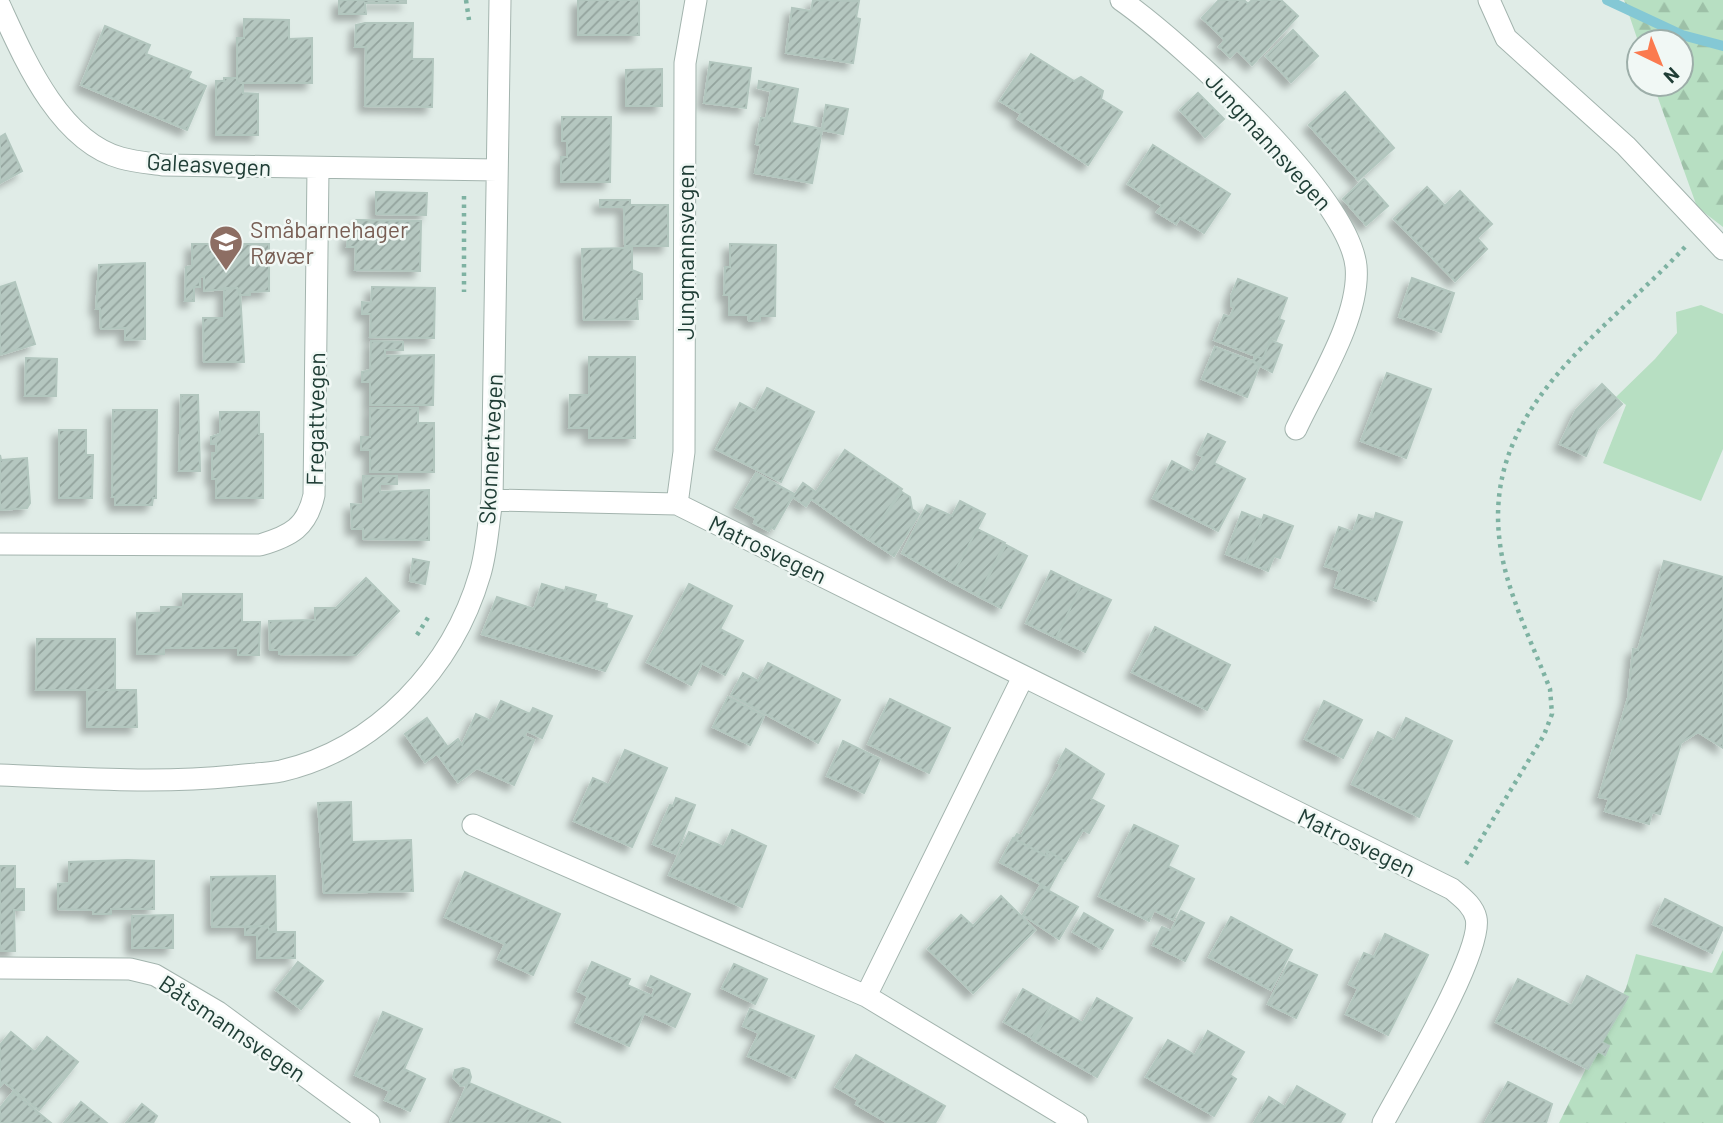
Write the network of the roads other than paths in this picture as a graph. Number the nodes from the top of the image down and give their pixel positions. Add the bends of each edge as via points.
1 (500, 0) edge
2 (695, 0) edge
3 (1121, 0) edge
4 (1489, 0) edge
5 (0, 6) edge
6 (318, 170) junction
7 (497, 170) junction
8 (1723, 249) edge
9 (1296, 429) dead end
10 (492, 500) junction
11 (677, 504) junction
12 (0, 544) edge
13 (1023, 677) junction
14 (0, 775) edge
15 (473, 825) dead end
16 (0, 968) edge
17 (866, 996) junction
18 (369, 1123) edge
19 (1077, 1123) edge
20 (1382, 1123) edge

1 - 7 street, Skonnertvegen
2 - 11 street, Jungmannsvegen via 685,63 684,452
3 - 9 street, Jungmannsvegen via 1214,76 1325,199 1348,236 1356,267 1352,308
4 - 8 street via 1506,38 1626,146
5 - 6 street, Galeasvegen via 30,71 61,115 119,158 164,165
6 - 7 street, Galeasvegen
6 - 12 street, Fregattvegen via 314,495 310,514 300,529 261,545
7 - 10 street, Skonnertvegen
10 - 11 street, Matrosvegen
10 - 14 street, Skonnertvegen via 480,573 458,629 433,668 385,720 337,751 281,771 189,781
11 - 13 street, Matrosvegen
13 - 17 street
13 - 20 street, Matrosvegen via 1452,889 1466,901 1476,916 1477,937
15 - 17 street
16 - 18 street, Båtsmannsvegen via 130,969 155,975 218,1012
17 - 19 street

